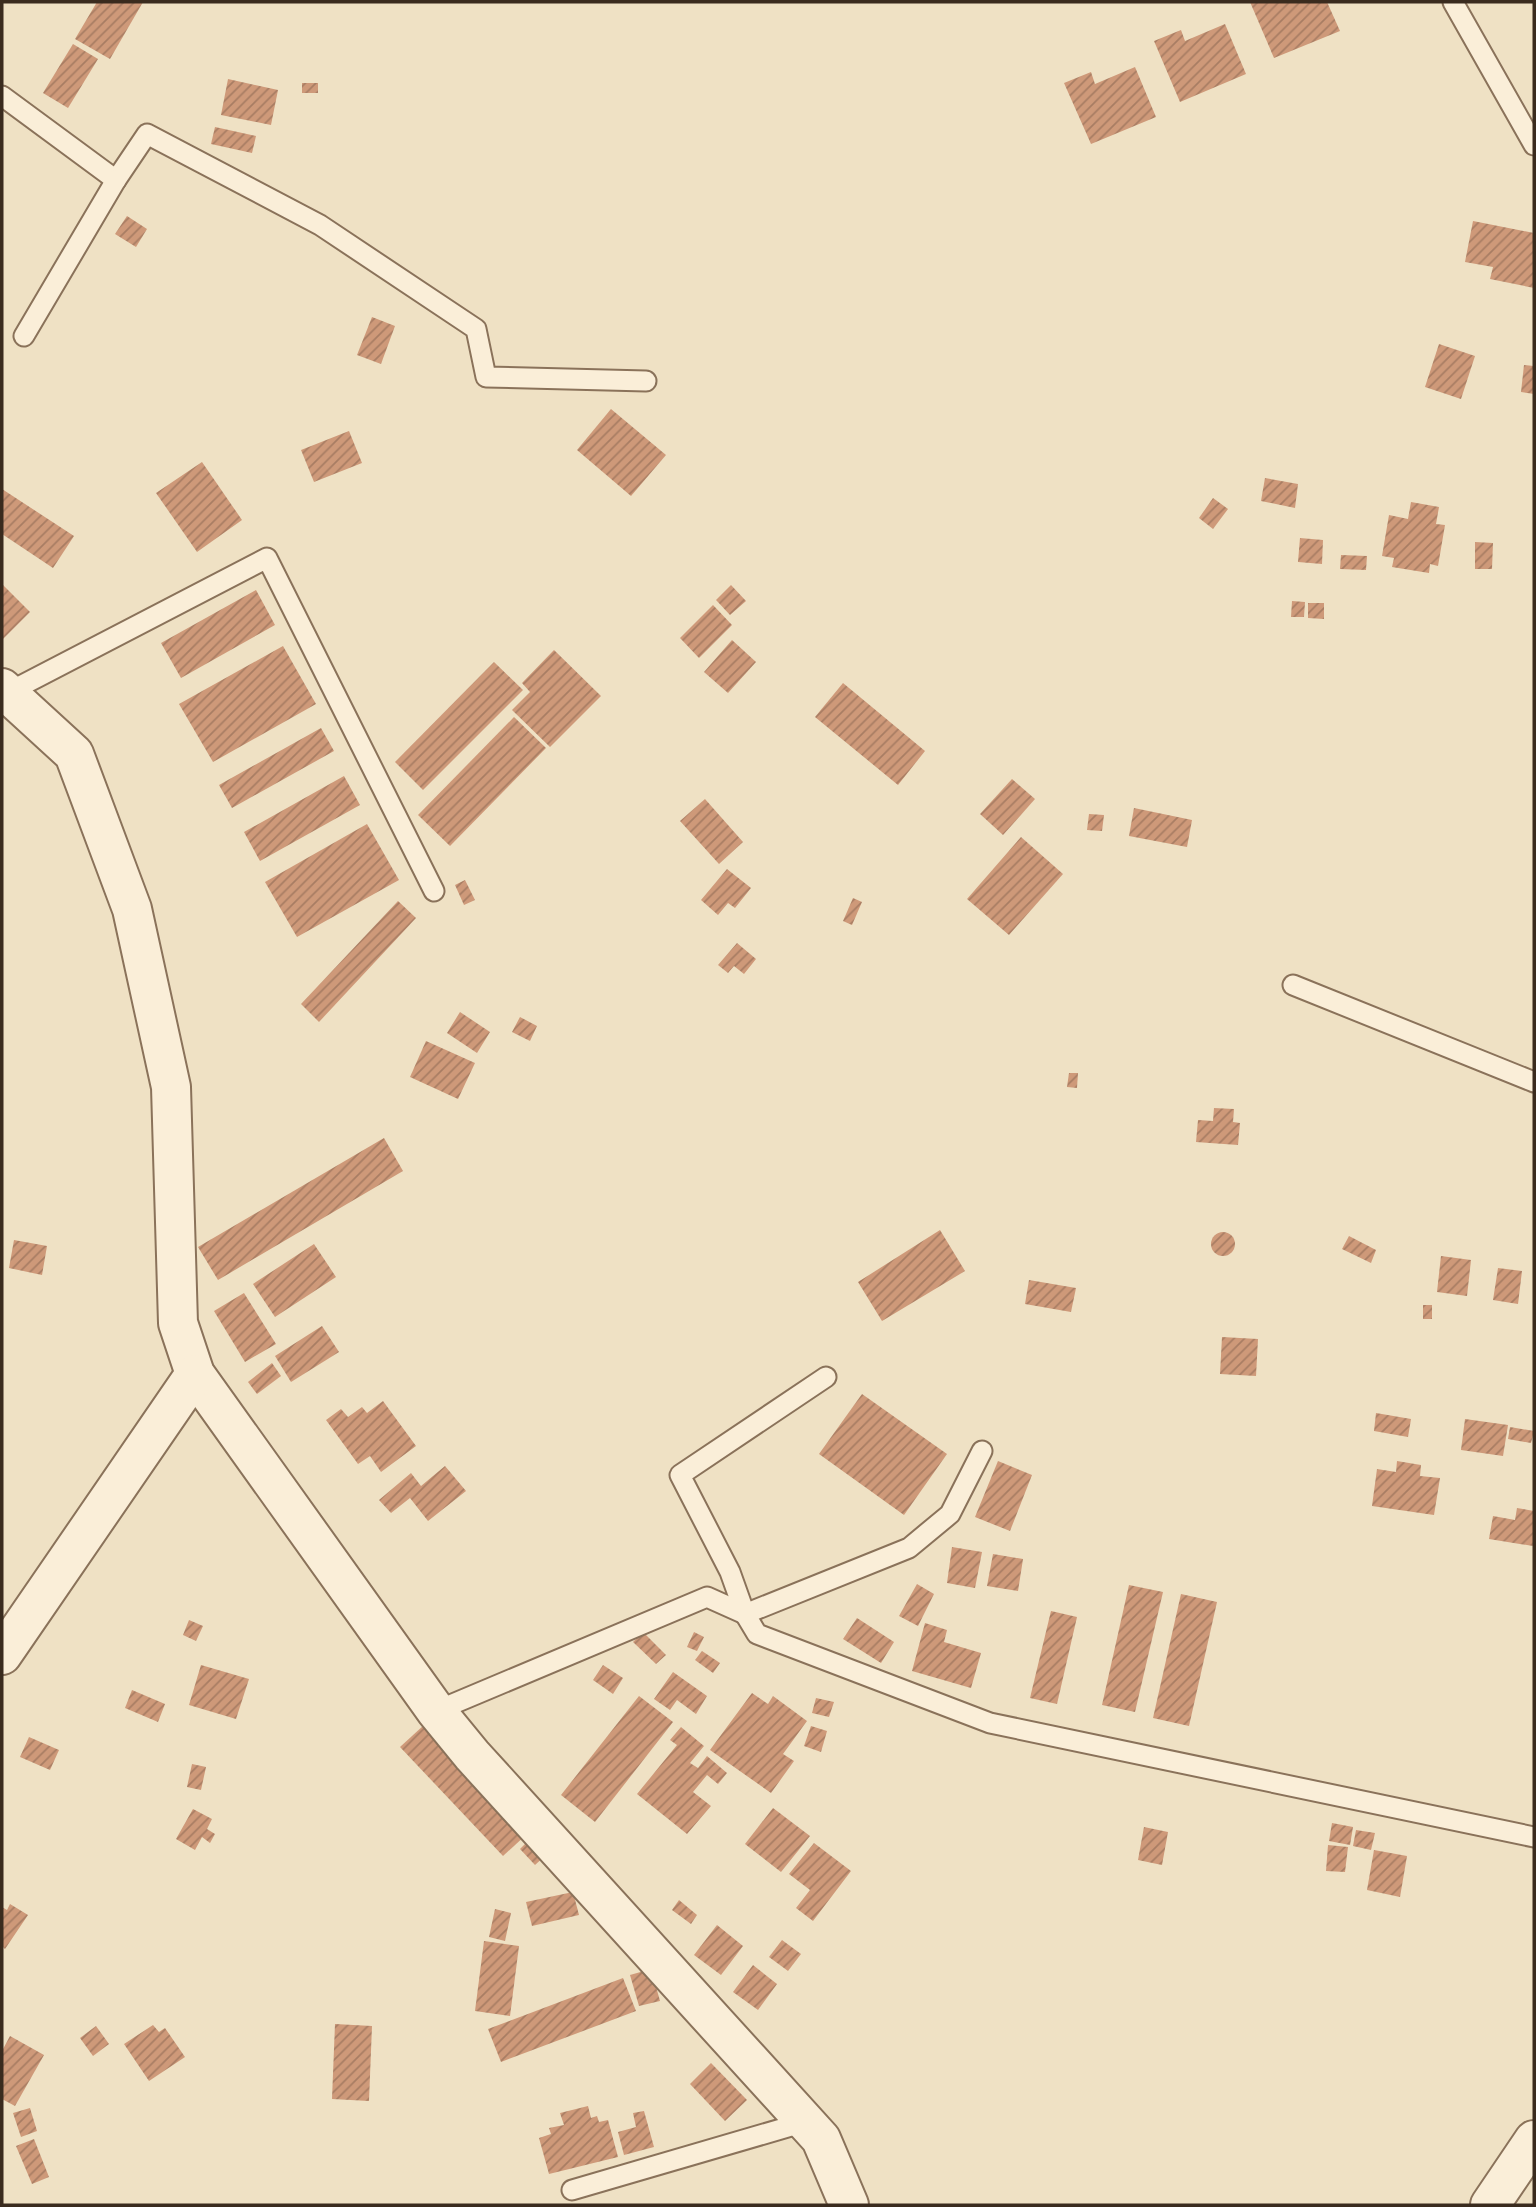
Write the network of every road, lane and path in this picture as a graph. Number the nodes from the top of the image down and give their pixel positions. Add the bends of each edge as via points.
1 (1452, 2) edge
2 (2, 96) edge
3 (1534, 145) edge
4 (116, 180) junction
5 (24, 336) dead end
6 (646, 381) dead end
7 (4, 691) edge
8 (434, 891) dead end
9 (1293, 985) dead end
10 (1534, 1082) edge
11 (195, 1374) junction
12 (826, 1377) dead end
13 (982, 1451) dead end
14 (745, 1614) junction
15 (2, 1655) edge
16 (436, 1711) junction
17 (1534, 1837) edge
18 (805, 2122) junction
19 (1534, 2140) edge
20 (572, 2190) dead end
21 (849, 2205) edge
22 (1490, 2205) edge

1 - 3 lane
2 - 4 lane
4 - 5 lane
4 - 6 lane via 147,134 320,225 477,330 486,377
7 - 8 lane via 267,558
7 - 11 street via 74,754 132,909 171,1087 178,1323
9 - 10 lane
11 - 15 street
11 - 16 street
12 - 14 lane via 681,1475 730,1572
13 - 14 lane via 950,1514 909,1548
14 - 16 lane via 707,1597
14 - 17 lane via 757,1634 990,1723
16 - 18 street
18 - 20 lane
18 - 21 street via 821,2139
19 - 22 street

